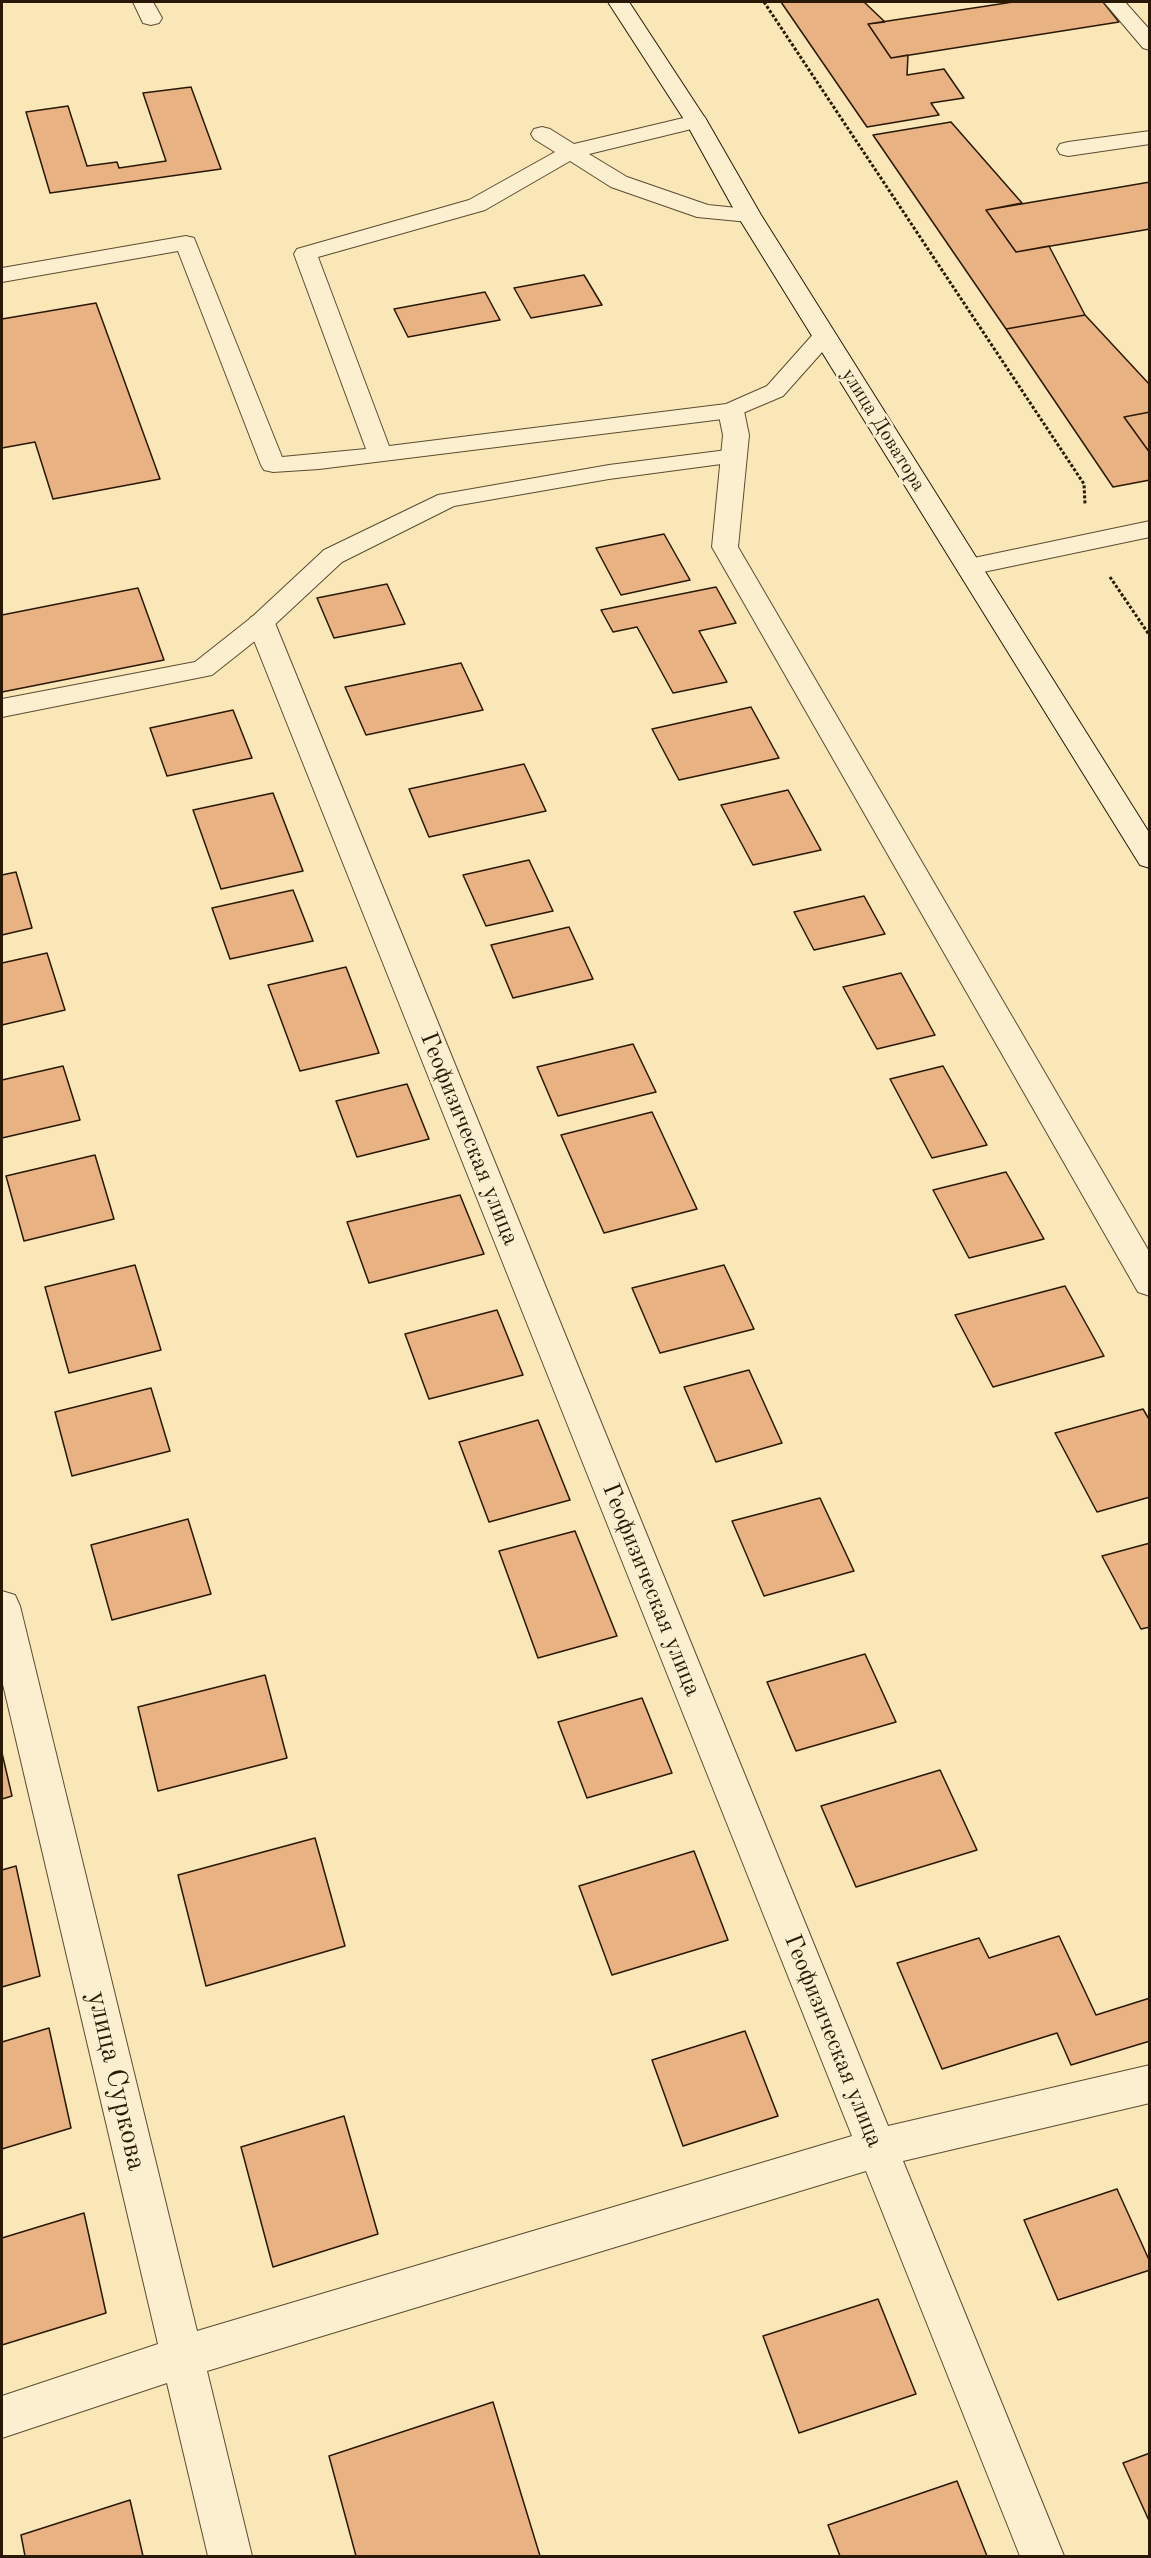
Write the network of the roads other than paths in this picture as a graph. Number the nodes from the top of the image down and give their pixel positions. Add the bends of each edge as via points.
1 (619, 2) edge
2 (1114, 2) edge
3 (1149, 44) edge
4 (696, 121) junction
5 (542, 134) dead end
6 (1149, 136) edge
7 (1068, 149) dead end
8 (570, 152) junction
9 (748, 214) junction
10 (2, 275) edge
11 (824, 336) junction
12 (731, 411) junction
13 (380, 454) junction
14 (735, 456) junction
15 (1149, 529) edge
16 (969, 567) junction
17 (261, 623) junction
18 (2, 708) edge
19 (1149, 858) edge
20 (1149, 1283) edge
21 (2, 1606) edge
22 (1149, 2084) edge
23 (876, 2148) junction
24 (182, 2357) junction
25 (2, 2417) edge
26 (230, 2556) edge
27 (1042, 2556) edge

1 - 4 street, улица Доватора
2 - 3 lane
4 - 8 lane
4 - 9 street, улица Доватора
5 - 8 lane
6 - 7 lane
8 - 9 lane via 619,182 705,212
8 - 13 lane via 477,205 305,254
9 - 11 street, улица Доватора
10 - 13 lane via 186,243 273,465
11 - 12 lane via 775,391
11 - 16 street, улица Доватора
12 - 13 lane
12 - 14 street
14 - 17 lane via 609,472 447,500 333,556
14 - 20 street via 725,547
15 - 16 lane
16 - 19 street, улица Доватора
17 - 18 lane via 204,669
17 - 23 street, Геофизическая улица
21 - 24 street, улица Суркова
22 - 23 street
23 - 24 street
23 - 27 street, Геофизическая улица
24 - 25 street
24 - 26 street, улица Суркова

